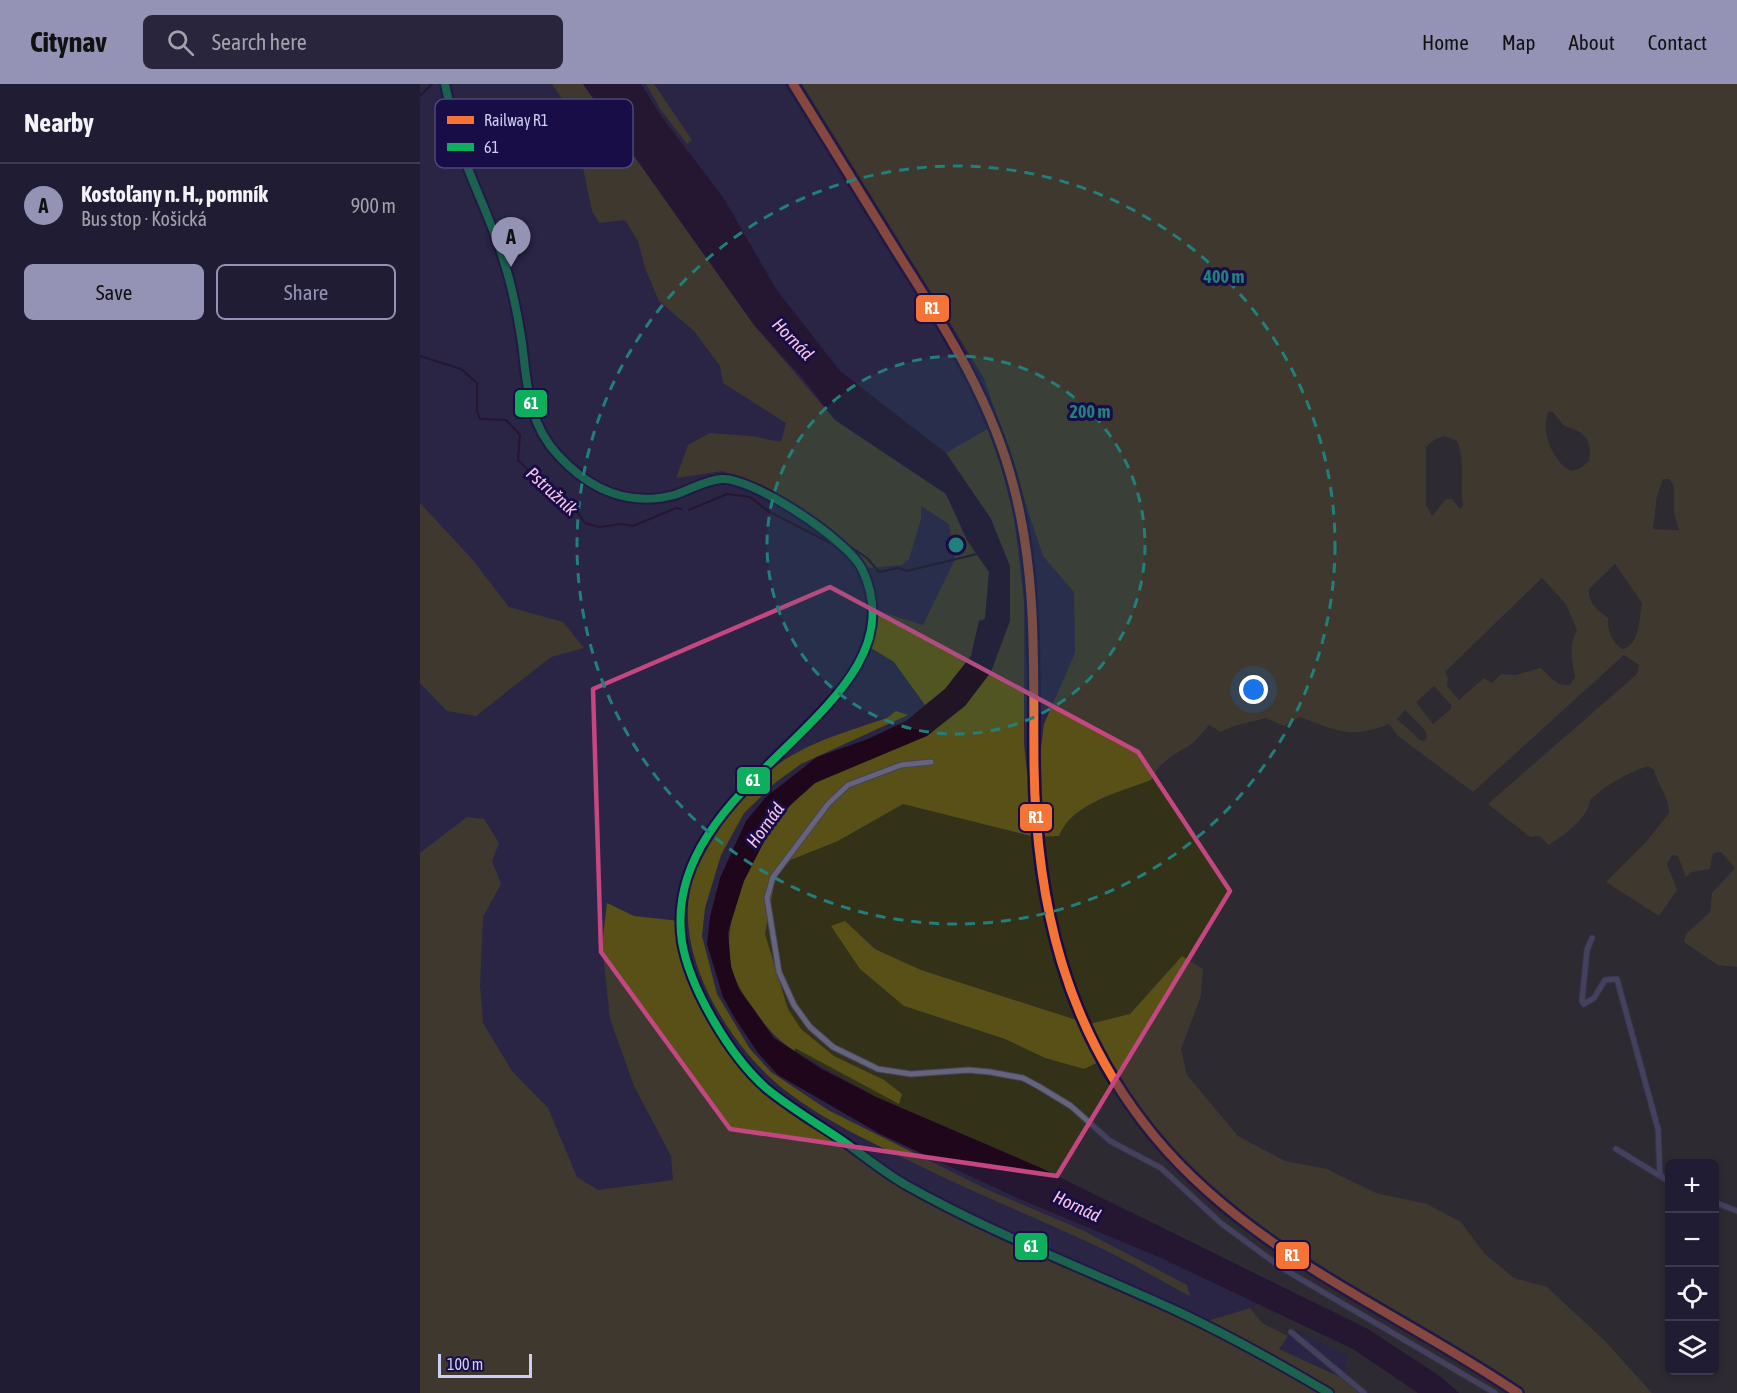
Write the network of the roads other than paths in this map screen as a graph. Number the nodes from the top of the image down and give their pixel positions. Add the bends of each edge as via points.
1 (445, 84) edge
2 (449, 99) edge
3 (468, 168) edge
4 (931, 762) dead end
5 (1592, 938) dead end
6 (1616, 1149) dead end
7 (1660, 1175) junction
8 (1665, 1178) edge
9 (1719, 1204) edge
10 (1737, 1211) edge
11 (1291, 1332) dead end
12 (1329, 1393) edge
13 (1364, 1393) edge
14 (1495, 1393) edge

1 - 2 street
3 - 12 street via 506,268 529,399 538,426 556,454 595,487 619,497 670,496 727,478 771,496 844,545 861,567 869,590 871,624 850,680 748,783 712,828 688,871 682,893 680,921 687,964 713,1018 741,1062 764,1086 904,1184 1196,1320
4 - 14 street via 901,765 848,785 828,804 773,878 766,898 779,972 794,1005 810,1027 833,1047 878,1069 904,1074 990,1071 1023,1078 1038,1086 1071,1106 1110,1141 1161,1168 1222,1224 1282,1268
5 - 7 street via 1587,950 1582,1001 1584,1004 1594,998 1605,980 1617,979 1658,1129
6 - 7 street
7 - 8 street
9 - 10 street
11 - 13 street

